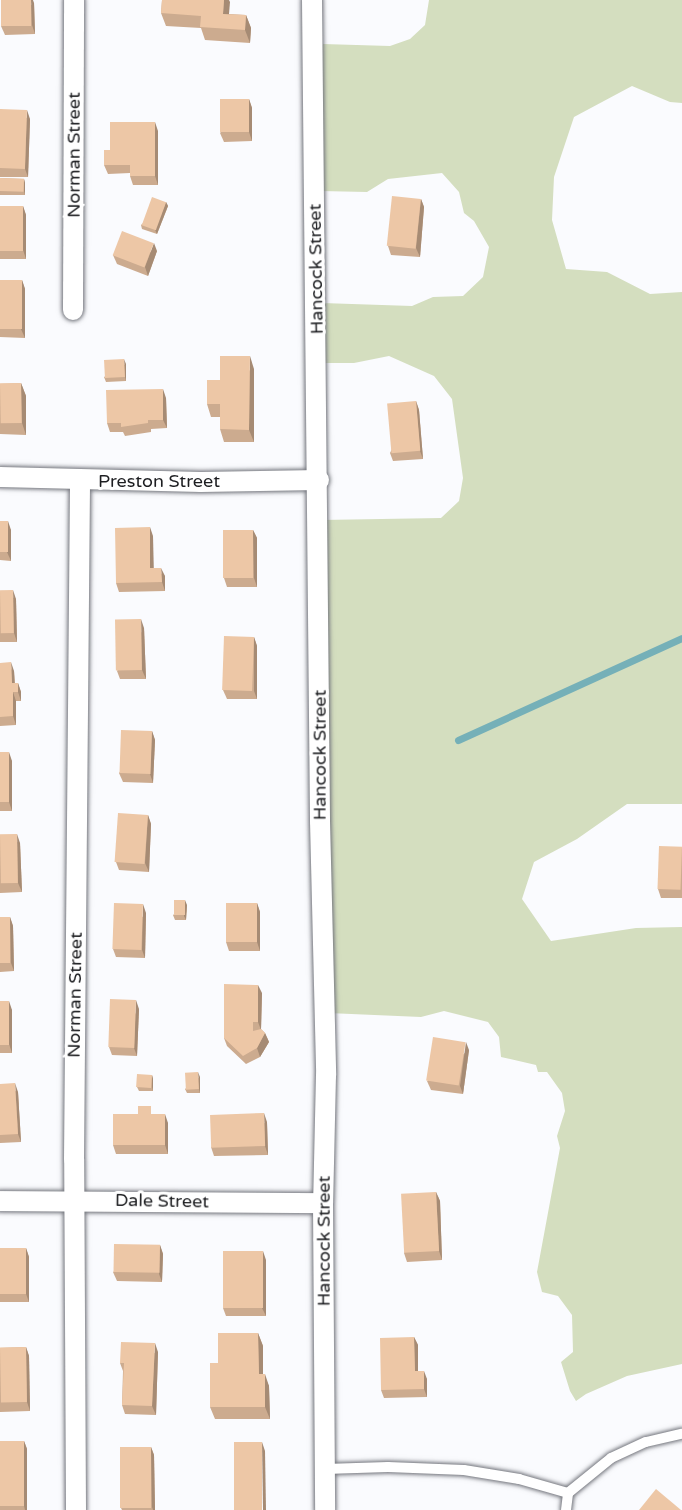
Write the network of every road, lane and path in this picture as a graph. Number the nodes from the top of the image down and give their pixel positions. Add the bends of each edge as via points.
1 (74, 0) edge
2 (312, 0) edge
3 (73, 310) dead end
4 (0, 477) edge
5 (80, 480) junction
6 (319, 480) junction
7 (74, 1200) junction
8 (0, 1202) edge
9 (323, 1203) junction
10 (682, 1434) edge
11 (325, 1469) junction
12 (568, 1493) junction
13 (76, 1510) edge
14 (325, 1510) edge
15 (566, 1510) edge

1 - 3 street, Norman Street
2 - 6 street, Hancock Street
4 - 5 street, Preston Street
5 - 6 street, Preston Street
5 - 7 street, Norman Street
6 - 9 street, Hancock Street via 320,821 326,1075
7 - 8 street, Dale Street
7 - 9 street, Dale Street
7 - 13 street, Norman Street
9 - 11 street, Hancock Street
10 - 12 lane via 646,1442 611,1458
11 - 12 lane via 464,1470 519,1479
11 - 14 street, Hancock Street
12 - 15 lane

